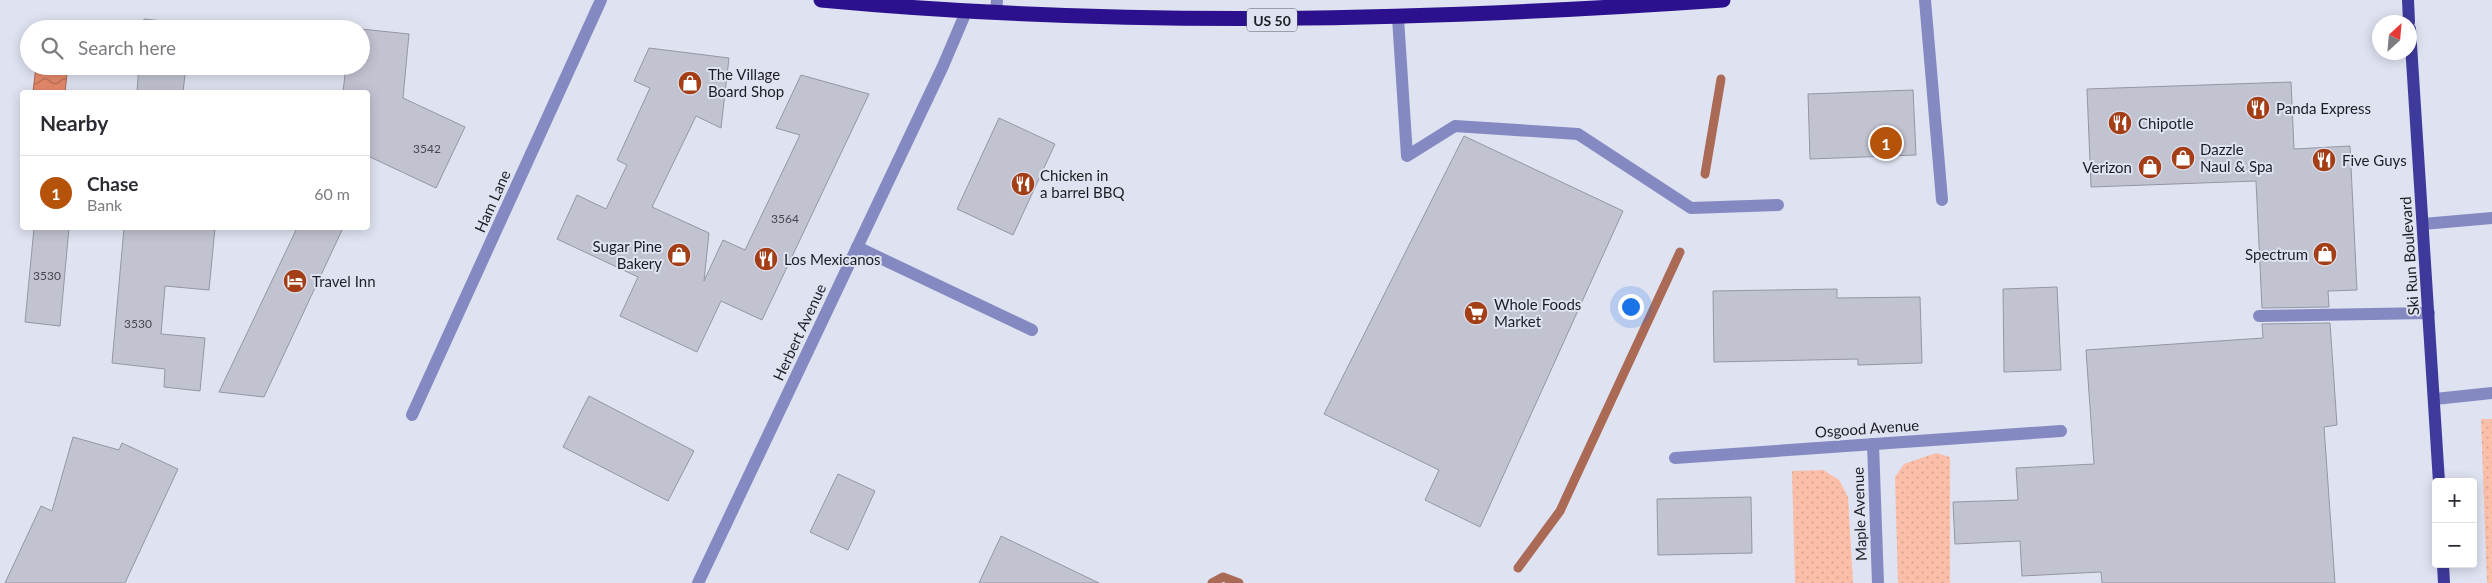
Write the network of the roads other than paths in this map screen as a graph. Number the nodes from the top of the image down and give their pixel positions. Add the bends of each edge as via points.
1 (601, 0) edge
2 (821, 0) edge
3 (1723, 0) edge
4 (1926, 0) edge
5 (2408, 0) edge
6 (1515, 6) edge
7 (996, 7) edge
8 (966, 12) junction
9 (2409, 15) edge
10 (1398, 18) junction
11 (2412, 60) edge
12 (1942, 200) dead end
13 (1778, 206) dead end
14 (2492, 218) edge
15 (2423, 224) junction
16 (857, 247) junction
17 (2429, 313) junction
18 (2259, 316) dead end
19 (1032, 330) dead end
20 (2492, 393) edge
21 (2435, 399) junction
22 (412, 415) dead end
23 (2061, 431) dead end
24 (1873, 444) junction
25 (1675, 458) dead end
26 (2439, 478) edge
27 (2443, 568) edge
28 (698, 583) edge
29 (1878, 583) edge
30 (2444, 583) edge

1 - 22 street, Ham Lane
2 - 8 highway, US 50
3 - 6 highway, US 50
4 - 12 street
5 - 9 main road
6 - 10 highway, US 50
7 - 8 highway, US 50
7 - 10 highway, US 50 via 1224,20
8 - 16 street, Herbert Avenue
10 - 13 street via 1407,156 1455,126 1578,134 1691,208
11 - 15 main road, Ski Run Boulevard
14 - 15 street
15 - 17 main road, Ski Run Boulevard
16 - 19 street
16 - 28 street, Herbert Avenue
17 - 18 street
17 - 21 main road, Ski Run Boulevard
20 - 21 street
21 - 26 main road, Ski Run Boulevard
23 - 24 street, Osgood Avenue
24 - 25 street, Osgood Avenue
24 - 29 street, Maple Avenue
27 - 30 main road

